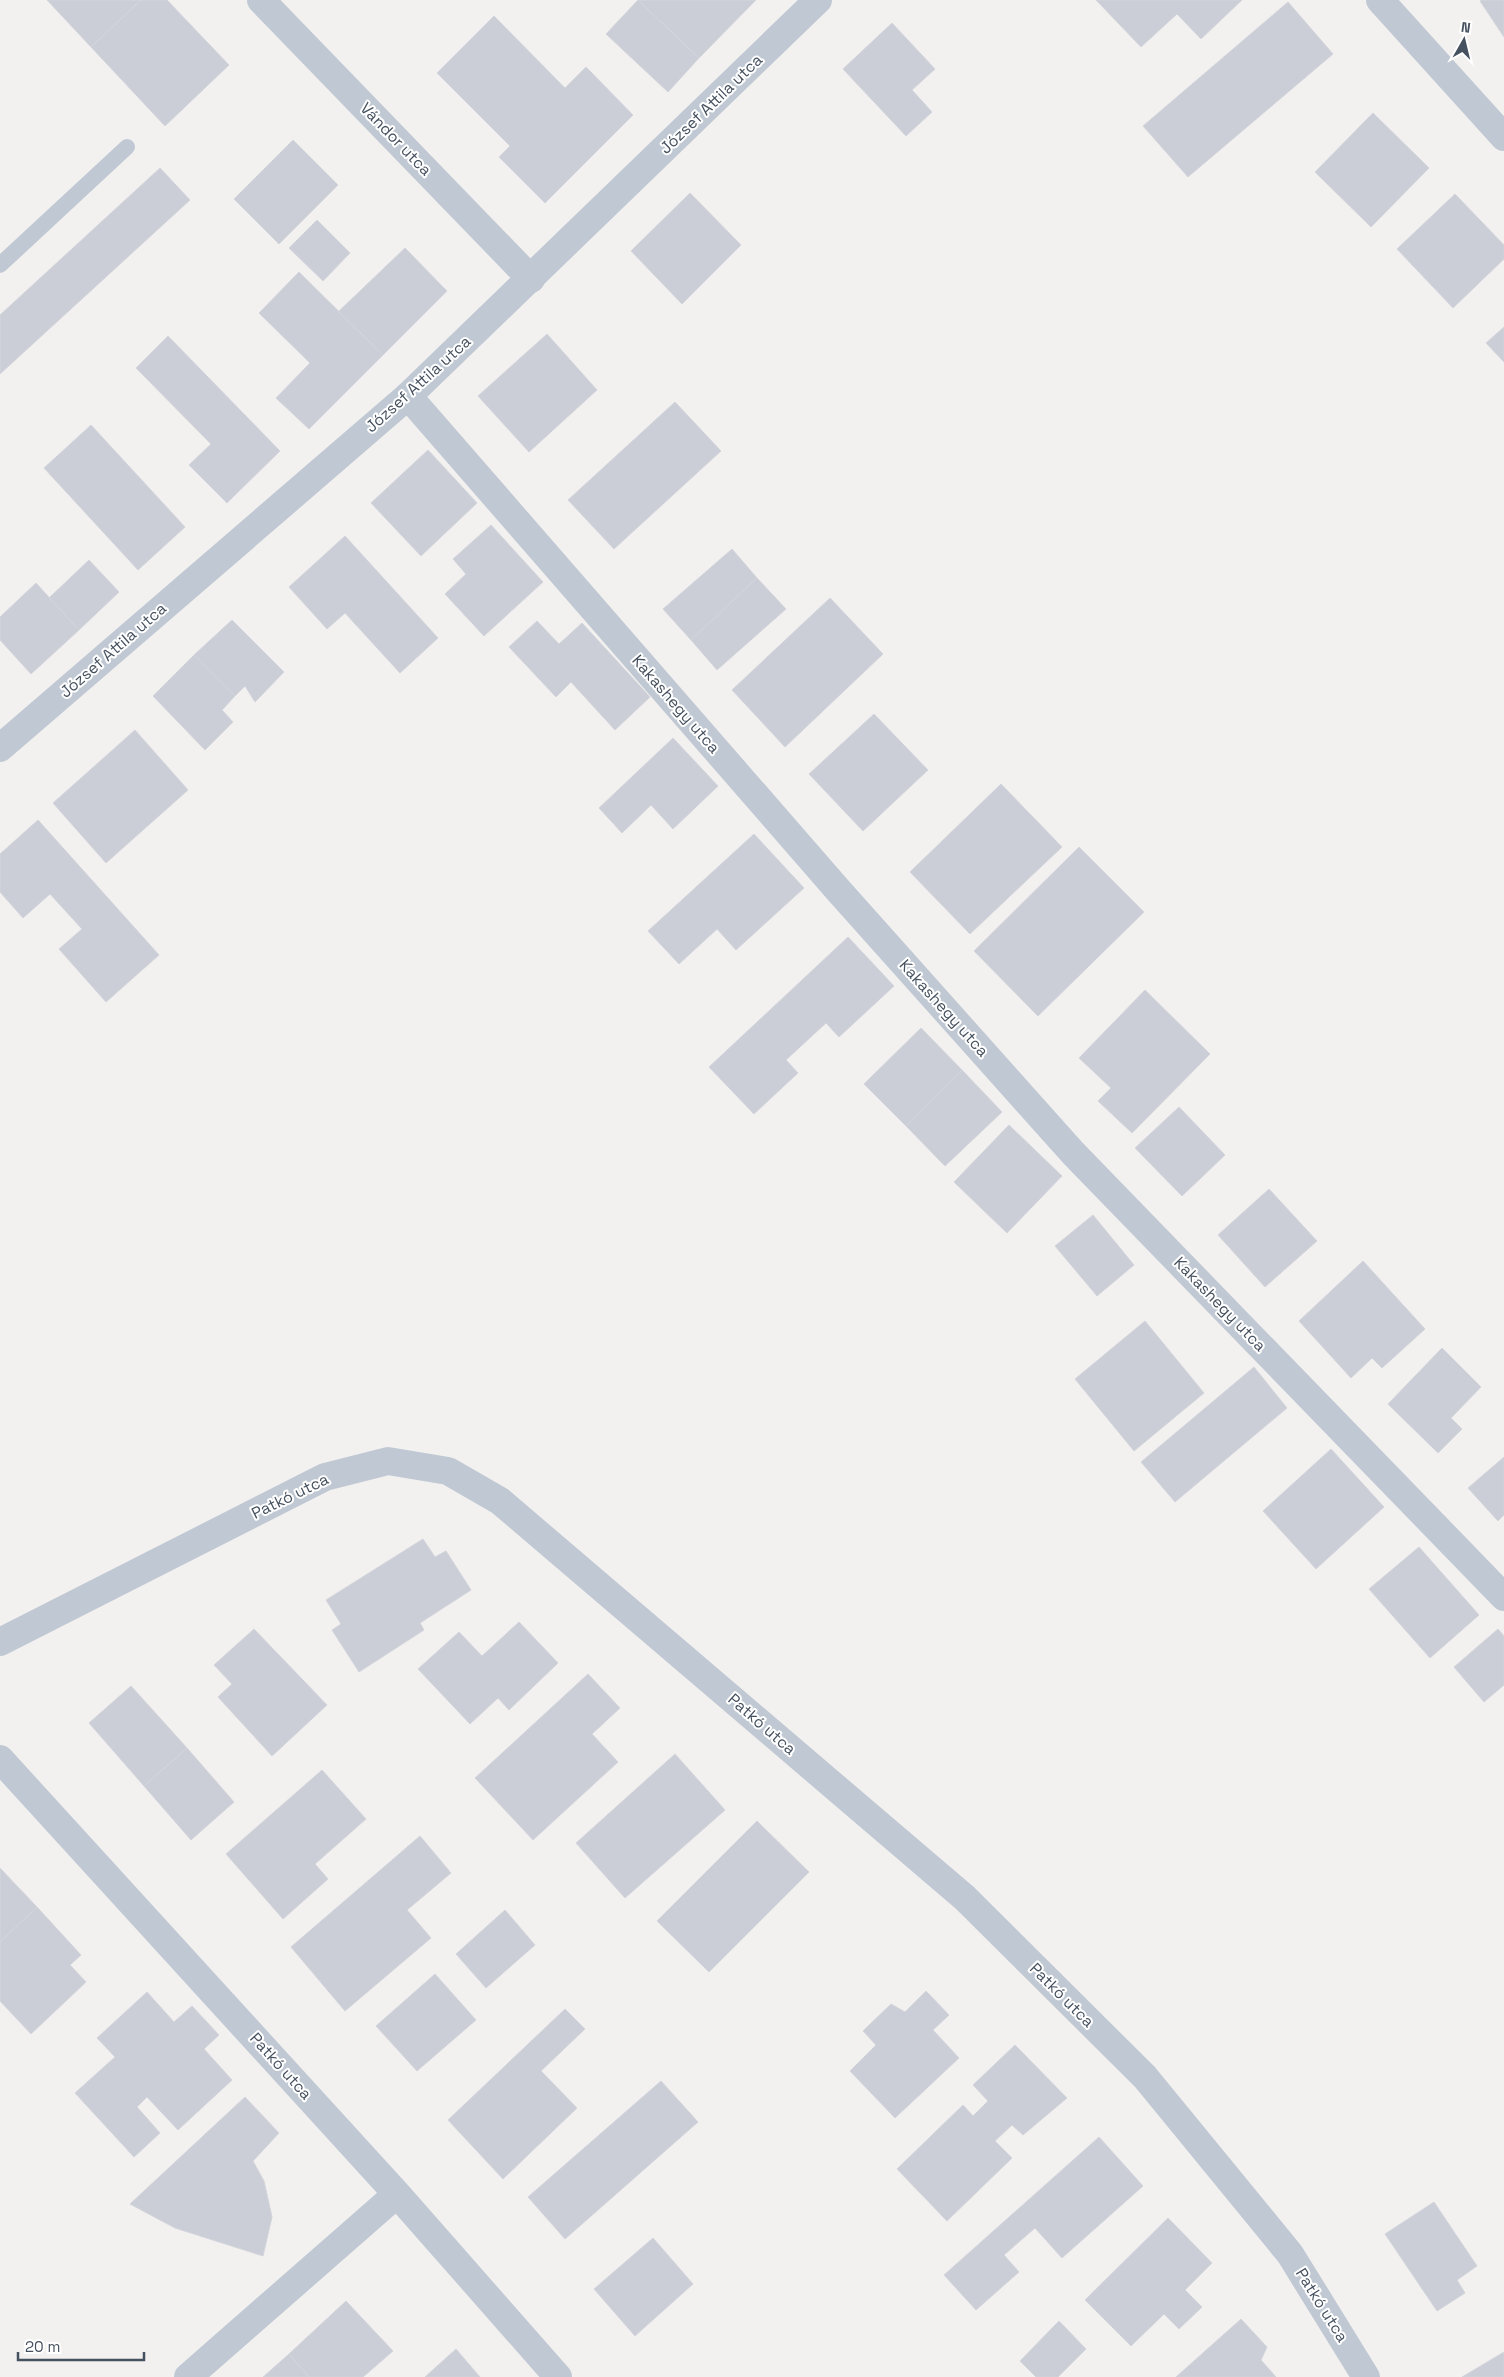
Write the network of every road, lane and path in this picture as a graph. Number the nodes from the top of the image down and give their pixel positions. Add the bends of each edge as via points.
1 (261, 0) edge
2 (818, 0) edge
3 (1380, 0) edge
4 (1504, 137) edge
5 (127, 147) dead end
6 (0, 265) edge
7 (531, 279) junction
8 (408, 396) junction
9 (0, 748) edge
10 (1504, 1597) edge
11 (0, 1642) edge
12 (0, 1759) edge
13 (397, 2194) junction
14 (188, 2377) edge
15 (558, 2377) edge
16 (1366, 2377) edge

1 - 7 street, Vándor utca
2 - 7 street, József Attila utca
3 - 4 street
5 - 6 lane
7 - 8 street, József Attila utca
8 - 9 street, József Attila utca
8 - 10 street, Kakashegy utca via 838,890 1073,1152
11 - 16 street, Patkó utca via 325,1477 388,1461 448,1470 500,1501 972,1905 1145,2077 1290,2254
12 - 13 street, Patkó utca
13 - 14 street
13 - 15 street, Patkó utca

